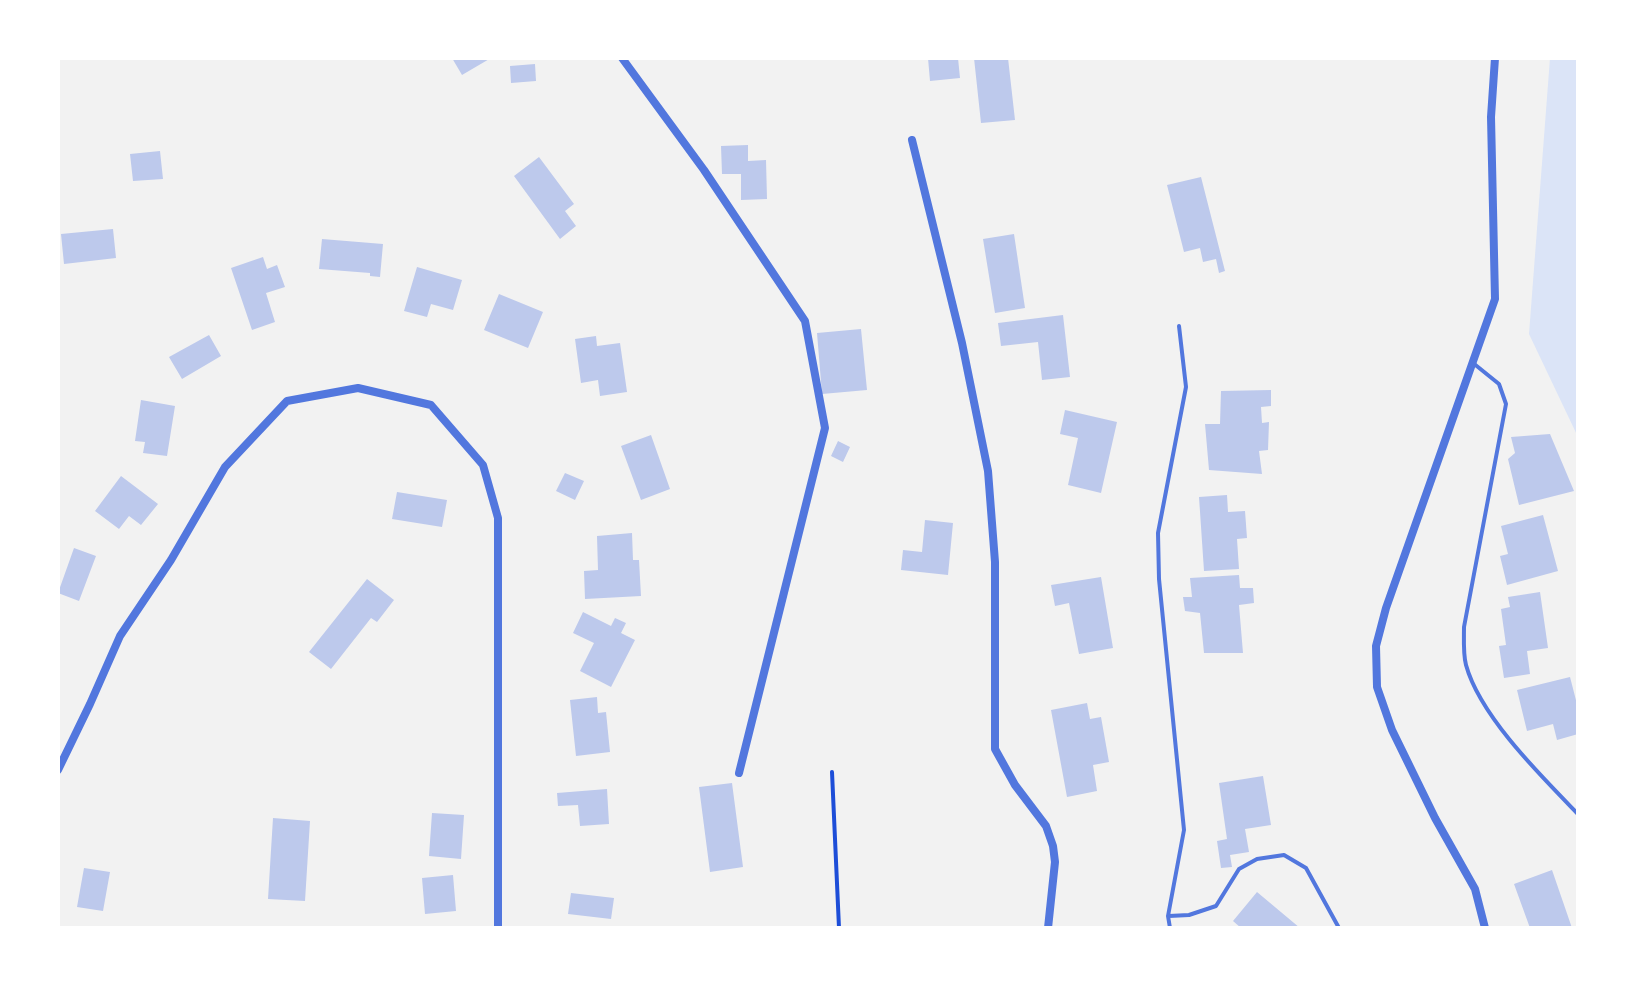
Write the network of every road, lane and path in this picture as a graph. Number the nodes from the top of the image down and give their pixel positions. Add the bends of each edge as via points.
1 (622, 58) edge
2 (1495, 58) edge
3 (912, 140) dead end
4 (1179, 326) dead end
5 (1473, 363) junction
6 (58, 770) edge
7 (832, 772) dead end
8 (739, 773) dead end
9 (1578, 814) edge
10 (1168, 916) junction
11 (498, 928) edge
12 (839, 928) edge
13 (1048, 928) edge
14 (1170, 928) edge
15 (1339, 928) edge
16 (1485, 928) edge

1 - 8 street via 805,321 825,428
2 - 5 street via 1495,299
3 - 13 street via 988,471 995,562 995,749 1046,826 1053,846
4 - 10 lane via 1186,387 1158,533 1184,830
5 - 9 lane via 1499,384 1506,404 1464,627 1465,663 1483,703
5 - 16 street via 1376,646 1377,687 1392,730 1475,889
6 - 11 street via 120,636 225,467 287,401 358,388 431,405 483,465 498,518
7 - 12 path
10 - 14 lane
10 - 15 lane via 1216,906 1239,869 1257,859 1284,855 1306,868

